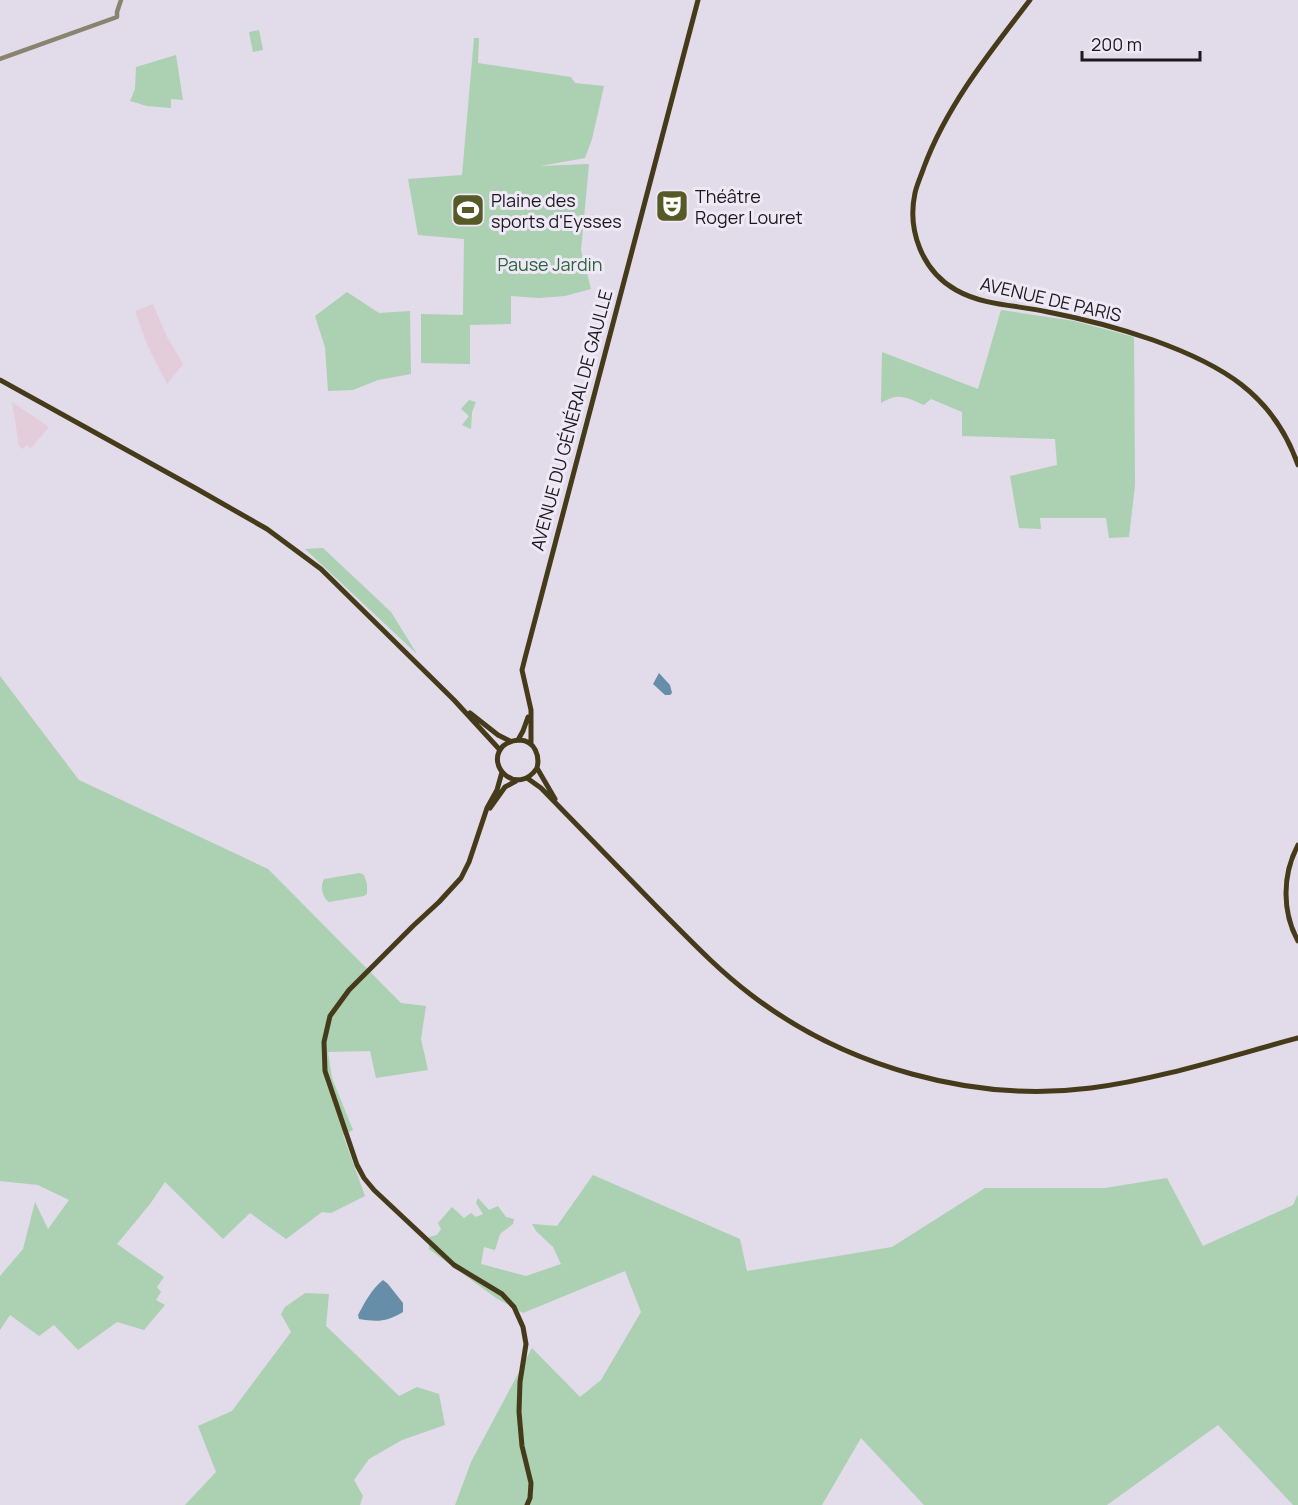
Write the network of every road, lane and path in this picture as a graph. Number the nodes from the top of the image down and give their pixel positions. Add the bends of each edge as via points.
1 (121, 0) edge
2 (698, 0) edge
3 (1030, 0) edge
4 (0, 59) edge
5 (0, 380) edge
6 (1298, 465) edge
7 (454, 700) junction
8 (531, 710) junction
9 (518, 740) junction
10 (510, 741) junction
11 (531, 744) junction
12 (500, 750) junction
13 (537, 768) junction
14 (502, 772) junction
15 (527, 778) junction
16 (516, 780) junction
17 (562, 810) junction
18 (481, 823) junction
19 (1298, 845) edge
20 (1298, 941) edge
21 (1298, 1038) edge
22 (527, 1505) edge

1 - 4 street via 117,17
2 - 8 main road, AVENUE DU GÉNÉRAL DE GAULLE via 529,638 522,670
3 - 6 main road, AVENUE DE PARIS via 970,80 932,145 915,189 912,213 924,258 943,281 971,297 1091,321 1202,359 1262,403 1286,437
5 - 7 main road via 267,529 321,568
7 - 10 main road
7 - 12 main road
8 - 9 main road
8 - 11 main road, AVENUE DU GÉNÉRAL DE GAULLE
9 - 10 main road
9 - 11 main road
10 - 12 main road
11 - 13 main road via 538,755
12 - 14 main road via 498,762
13 - 15 main road
13 - 17 main road
14 - 16 main road
14 - 18 main road
15 - 16 main road
15 - 17 main road
16 - 18 main road via 505,787
17 - 21 main road via 749,994 829,1043 892,1068 981,1088 1053,1091 1123,1083
18 - 22 main road via 461,878 349,990 330,1017 324,1042 325,1071 364,1178 454,1265 502,1294 524,1327 519,1412 531,1483
19 - 20 main road via 1286,883 1288,916

